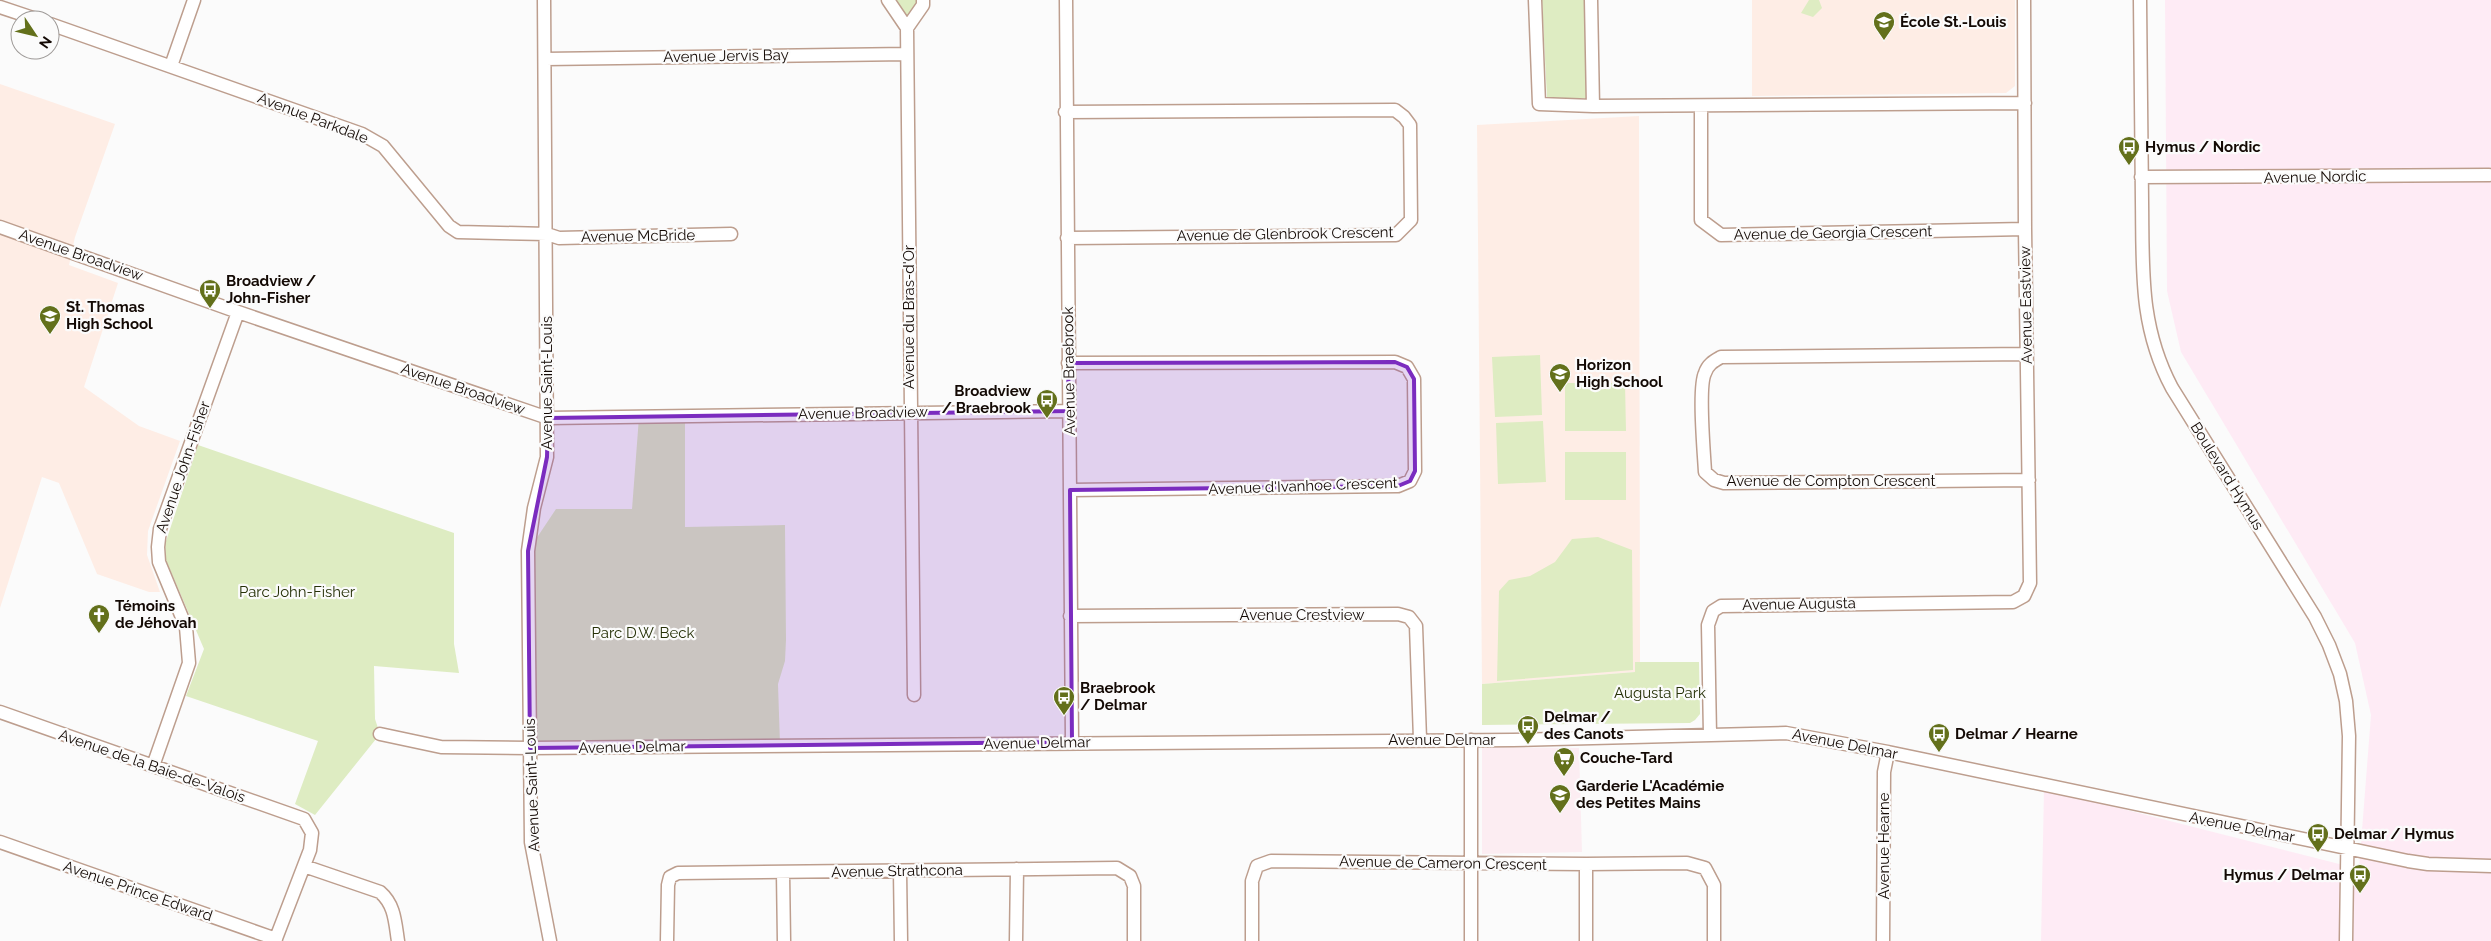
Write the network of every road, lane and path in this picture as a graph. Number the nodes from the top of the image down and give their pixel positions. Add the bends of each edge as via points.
1 (194, 0) edge
2 (544, 0) edge
3 (888, 0) edge
4 (924, 0) edge
5 (1066, 0) edge
6 (1535, 0) edge
7 (1591, 0) edge
8 (2024, 0) edge
9 (2140, 0) edge
10 (60, 27) edge
11 (907, 28) junction
12 (907, 54) junction
13 (545, 59) junction
14 (171, 66) junction
15 (2025, 103) junction
16 (1593, 106) junction
17 (1701, 106) junction
18 (1065, 112) junction
19 (2489, 175) dead end
20 (2141, 177) junction
21 (0, 227) edge
22 (2025, 228) junction
23 (547, 234) junction
24 (731, 234) dead end
25 (1067, 238) junction
26 (238, 312) junction
27 (2027, 354) junction
28 (1068, 364) junction
29 (1069, 411) junction
30 (911, 412) junction
31 (548, 418) junction
32 (2029, 480) junction
33 (1070, 490) junction
34 (2012, 602) joint
35 (1070, 616) junction
36 (914, 695) dead end
37 (0, 712) edge
38 (380, 734) dead end
39 (1710, 735) junction
40 (1420, 739) junction
41 (1471, 740) junction
42 (1072, 742) junction
43 (530, 748) junction
44 (1888, 752) junction
45 (153, 766) junction
46 (0, 842) edge
47 (2348, 848) junction
48 (1472, 863) junction
49 (1586, 864) junction
50 (304, 866) junction
51 (2491, 866) edge
52 (1017, 869) junction
53 (900, 870) junction
54 (783, 873) junction
55 (276, 940) edge
56 (398, 941) edge
57 (550, 941) edge
58 (667, 941) edge
59 (784, 941) edge
60 (901, 941) edge
61 (1016, 941) edge
62 (1134, 941) edge
63 (1252, 941) edge
64 (1471, 941) edge
65 (1586, 941) edge
66 (1714, 941) edge
67 (1884, 941) edge
68 (2346, 941) edge

1 - 14 street
2 - 13 street, Avenue Saint-Louis
3 - 11 street
4 - 11 street
5 - 18 street, Avenue Braebrook
6 - 16 street via 1539,104
7 - 16 street
8 - 15 street, Avenue Eastview
9 - 20 street, Boulevard Hymus
10 - 14 street, Avenue Parkdale
11 - 12 street, Avenue du Bras-d'Or
12 - 13 street, Avenue Jervis Bay
12 - 30 street, Avenue du Bras-d'Or
13 - 23 street, Avenue Saint-Louis
14 - 23 street, Avenue Parkdale via 362,134 383,146 449,226 458,232
15 - 17 street
15 - 22 street, Avenue Eastview
16 - 17 street
17 - 22 street, Avenue de Georgia Crescent via 1701,220 1721,235
18 - 25 street, Avenue Braebrook
18 - 25 street, Avenue de Glenbrook Crescent via 1395,110 1410,126 1411,163 1410,220 1396,235
19 - 20 street, Avenue Nordic
20 - 47 street, Boulevard Hymus via 2144,300 2159,360 2185,411 2315,617 2340,674 2349,724
21 - 26 street, Avenue Broadview
22 - 27 street, Avenue Eastview
23 - 24 street, Avenue McBride via 559,238
23 - 31 street, Avenue Saint-Louis
25 - 28 street, Avenue Braebrook
26 - 31 street, Avenue Broadview
26 - 45 street, Avenue John-Fisher via 160,529 159,562 186,628 189,663
27 - 32 street, Avenue Eastview
27 - 32 street, Avenue de Compton Crescent via 1722,357 1710,363 1704,374 1702,430 1704,472 1724,483
28 - 29 street, Avenue Braebrook
28 - 33 street, Avenue d'Ivanhoe Crescent via 1395,362 1407,368 1414,379 1415,424 1415,471 1410,481 1398,486
29 - 30 street, Avenue Broadview
29 - 33 street, Avenue Braebrook
30 - 31 street, Avenue Broadview
30 - 36 street, Avenue du Bras-d'Or
31 - 43 street, Avenue Saint-Louis via 547,457 534,508 528,552
32 - 34 street, Avenue Eastview via 2030,583 2024,596
33 - 35 street, Avenue Braebrook
34 - 39 street, Avenue Augusta via 1721,606 1713,611 1708,625
35 - 40 street, Avenue Crestview via 1398,614 1409,617 1416,626
35 - 42 street, Avenue Braebrook
37 - 45 street, Avenue de la Baie-de-Valois
38 - 43 street, Avenue Delmar via 441,747
39 - 41 street, Avenue Delmar
39 - 44 street, Avenue Delmar via 1786,733
40 - 41 street, Avenue Delmar
40 - 42 street, Avenue Delmar
41 - 48 street
42 - 43 street, Avenue Delmar
43 - 57 street, Avenue Saint-Louis via 531,842
44 - 47 street, Avenue Delmar
44 - 67 street, Avenue Hearne via 1884,772
45 - 50 street, Avenue de la Baie-de-Valois via 304,819 312,833
46 - 55 street, Avenue Prince Edward
47 - 51 street, Avenue Delmar via 2428,864
47 - 68 street, Boulevard Hymus
48 - 49 street, Avenue de Cameron Crescent
48 - 63 street, Avenue de Cameron Crescent via 1271,861 1257,866 1252,882
48 - 64 street
49 - 65 street
49 - 66 street, Avenue de Cameron Crescent via 1687,863 1705,868 1714,885
50 - 55 street
50 - 56 street via 380,892 392,907
52 - 53 street, Avenue Strathcona
52 - 61 street
52 - 62 street, Avenue Strathcona via 1116,868 1130,876 1134,886
53 - 54 street, Avenue Strathcona
53 - 60 street
54 - 58 street, Avenue Strathcona via 678,873 670,877
54 - 59 street

